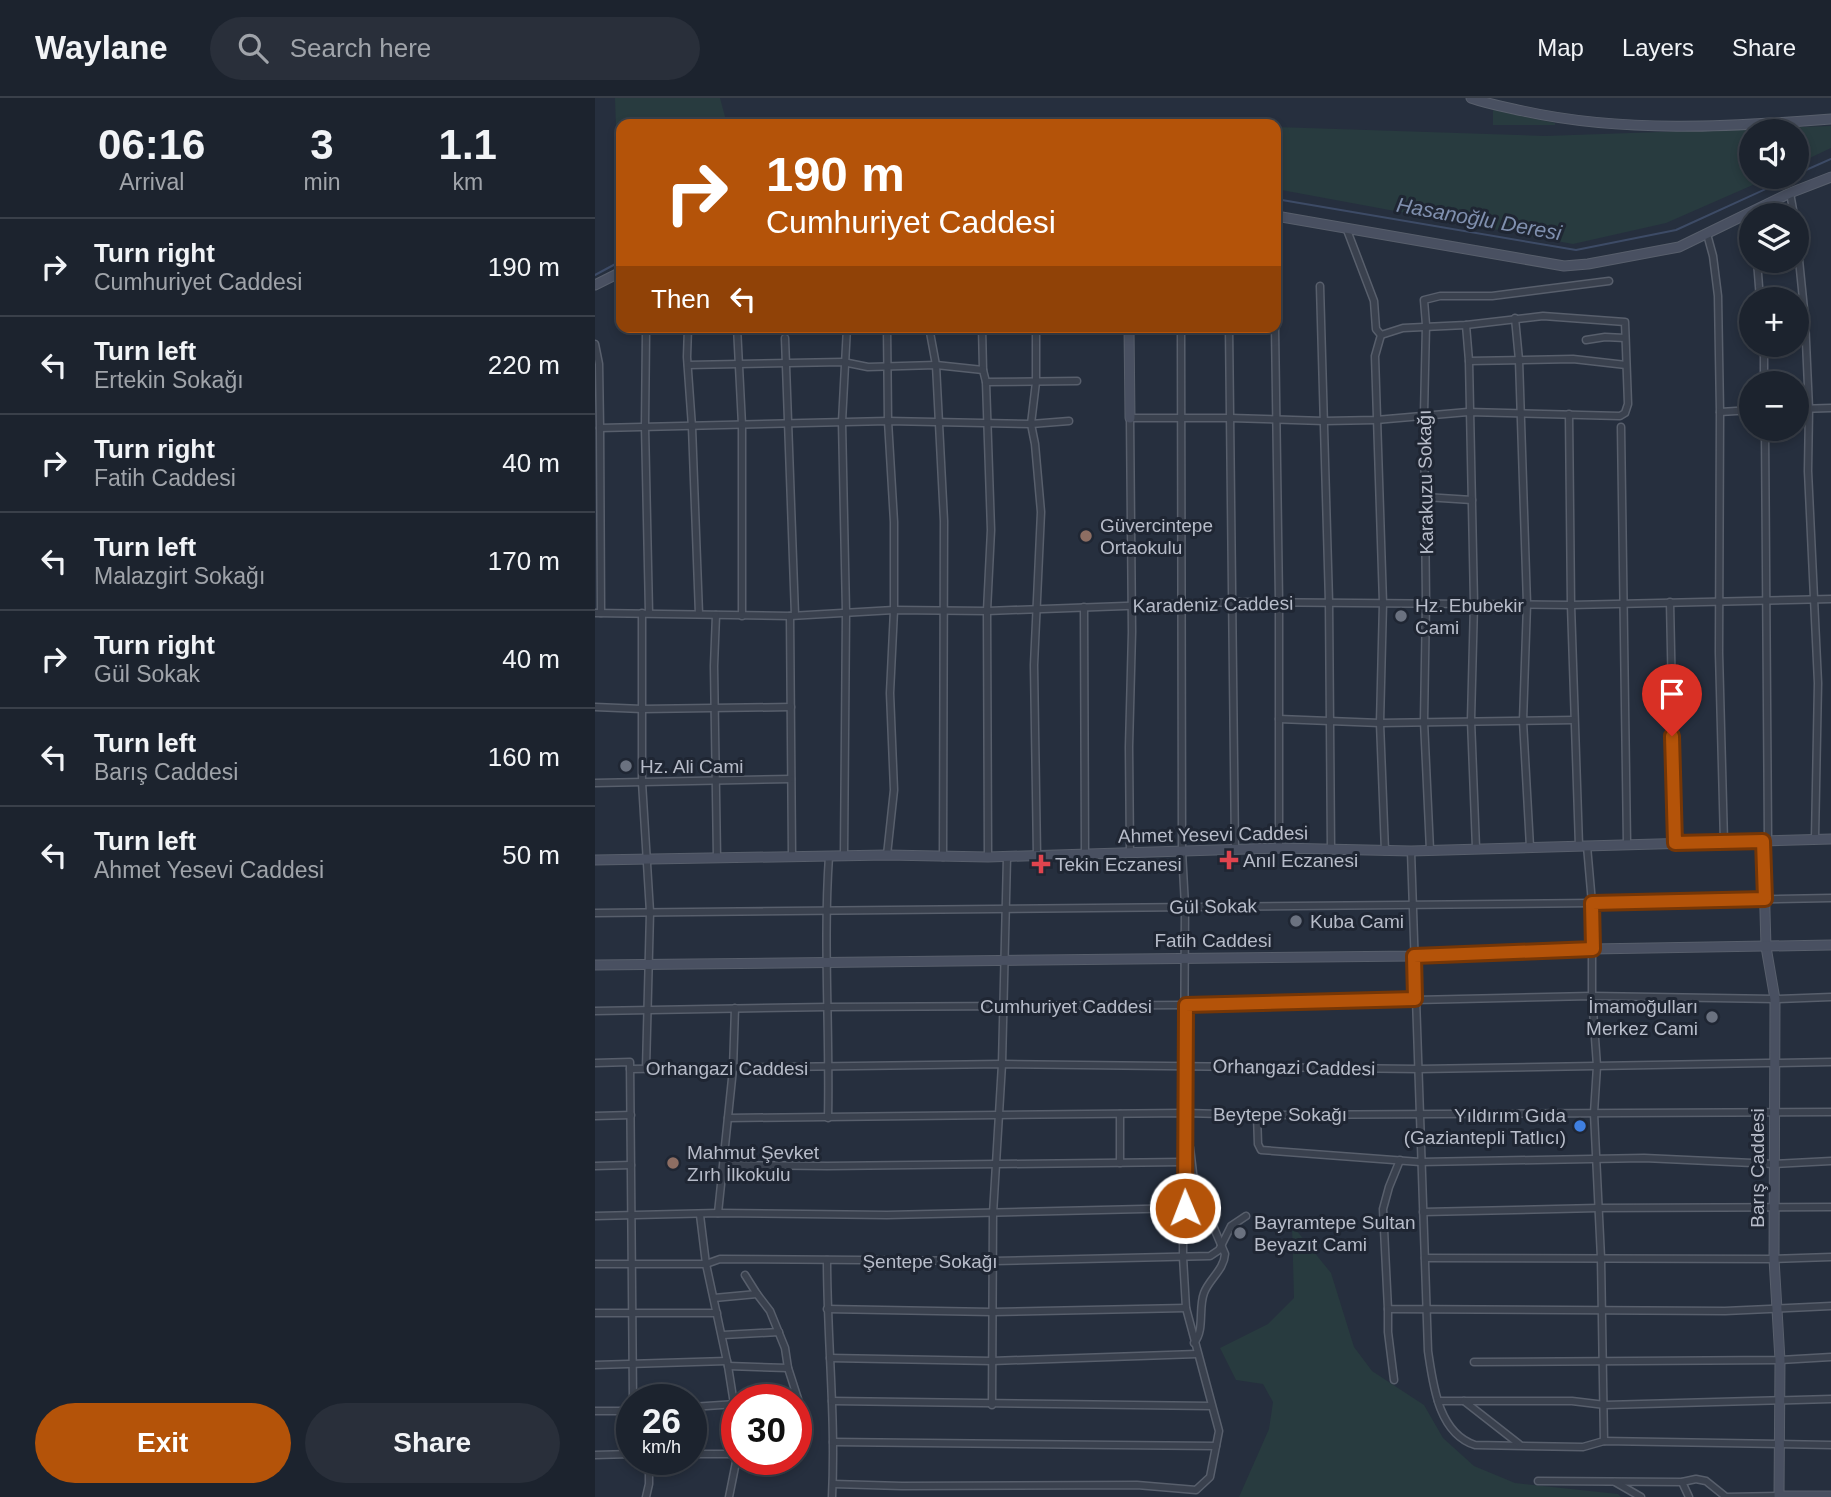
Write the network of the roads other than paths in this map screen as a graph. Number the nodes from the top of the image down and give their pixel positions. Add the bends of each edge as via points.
1 (1471, 98) edge
2 (1831, 119) edge
3 (1831, 177) edge
4 (1790, 193) junction
5 (1771, 203) edge
6 (1792, 203) edge
7 (1281, 217) edge
8 (1739, 219) edge
9 (1347, 230) junction
10 (1707, 234) junction
11 (1800, 273) edge
12 (616, 274) edge
13 (1609, 281) dead end
14 (595, 285) edge
15 (1320, 286) dead end
16 (1515, 318) junction
17 (1466, 325) junction
18 (1426, 326) junction
19 (646, 333) edge
20 (688, 333) edge
21 (737, 333) edge
22 (846, 333) edge
23 (887, 333) edge
24 (930, 333) edge
25 (982, 333) edge
26 (1037, 333) edge
27 (1129, 333) edge
28 (1181, 333) edge
29 (1229, 333) edge
30 (1275, 333) edge
31 (1381, 335) junction
32 (785, 338) dead end
33 (1625, 338) junction
34 (1586, 340) dead end
35 (595, 344) edge
36 (1519, 360) junction
37 (1469, 361) junction
38 (843, 362) junction
39 (787, 363) junction
40 (688, 365) junction
41 (739, 365) junction
42 (936, 365) junction
43 (1626, 365) junction
44 (887, 366) junction
45 (983, 370) junction
46 (1807, 371) edge
47 (1077, 381) dead end
48 (986, 382) junction
49 (1036, 382) junction
50 (1831, 408) edge
51 (1809, 409) edge
52 (1739, 411) edge
53 (1468, 412) junction
54 (1720, 412) junction
55 (1521, 413) junction
56 (1423, 414) junction
57 (1569, 414) junction
58 (1131, 418) junction
59 (1180, 418) junction
60 (1231, 418) junction
61 (1276, 419) junction
62 (1376, 420) junction
63 (888, 421) junction
64 (1069, 421) dead end
65 (1324, 421) junction
66 (842, 422) junction
67 (938, 422) junction
68 (987, 422) junction
69 (788, 423) junction
70 (1031, 424) junction
71 (741, 425) junction
72 (645, 426) junction
73 (692, 427) junction
74 (1621, 427) dead end
75 (600, 428) junction
76 (1765, 441) edge
77 (1808, 441) edge
78 (1425, 497) junction
79 (1472, 500) junction
80 (1831, 599) edge
81 (1719, 600) junction
82 (1814, 600) junction
83 (1279, 601) junction
84 (1766, 601) junction
85 (1234, 602) junction
86 (1329, 602) junction
87 (1670, 602) junction
88 (1383, 603) junction
89 (1426, 603) junction
90 (1475, 603) junction
91 (1622, 603) junction
92 (1527, 604) junction
93 (1182, 605) junction
94 (1570, 605) junction
95 (1131, 606) junction
96 (1037, 607) junction
97 (1084, 607) junction
98 (894, 610) junction
99 (944, 611) junction
100 (987, 611) junction
101 (846, 612) junction
102 (598, 613) edge
103 (645, 613) junction
104 (698, 614) junction
105 (716, 615) junction
106 (792, 615) junction
107 (742, 616) junction
108 (595, 707) edge
109 (791, 707) junction
110 (716, 708) junction
111 (642, 709) junction
112 (1279, 719) junction
113 (1330, 720) junction
114 (1471, 720) junction
115 (1574, 720) junction
116 (1424, 721) junction
117 (1523, 721) junction
118 (1380, 723) junction
119 (792, 779) junction
120 (716, 780) junction
121 (642, 782) junction
122 (595, 783) edge
123 (1815, 839) junction
124 (1831, 839) edge
125 (1766, 841) junction
126 (1724, 842) junction
127 (1675, 843) junction
128 (1627, 844) junction
129 (1583, 846) junction
130 (1529, 847) junction
131 (1279, 848) junction
132 (1476, 848) junction
133 (1235, 849) junction
134 (1331, 850) junction
135 (1430, 850) junction
136 (1182, 851) junction
137 (1385, 851) junction
138 (1411, 851) junction
139 (1130, 853) junction
140 (1085, 854) junction
141 (887, 855) junction
142 (792, 856) junction
143 (829, 856) junction
144 (844, 856) junction
145 (1007, 856) junction
146 (1037, 856) junction
147 (943, 857) junction
148 (988, 857) junction
149 (717, 858) junction
150 (647, 859) junction
151 (595, 860) edge
152 (1831, 898) edge
153 (1765, 899) junction
154 (1592, 903) junction
155 (1412, 904) junction
156 (1185, 906) junction
157 (1007, 909) junction
158 (825, 911) junction
159 (650, 912) junction
160 (595, 913) edge
161 (1831, 946) edge
162 (1766, 947) junction
163 (1593, 949) junction
164 (1414, 956) junction
165 (1184, 957) junction
166 (1005, 960) junction
167 (825, 962) junction
168 (650, 964) junction
169 (595, 965) edge
170 (1592, 996) junction
171 (1831, 997) edge
172 (1415, 999) junction
173 (1775, 999) junction
174 (1186, 1005) junction
175 (1003, 1006) junction
176 (827, 1007) junction
177 (735, 1009) junction
178 (646, 1011) junction
179 (595, 1012) edge
180 (1831, 1062) edge
181 (595, 1063) edge
182 (1775, 1063) junction
183 (1002, 1064) junction
184 (630, 1065) junction
185 (1184, 1066) junction
186 (1597, 1066) junction
187 (829, 1068) junction
188 (646, 1069) junction
189 (733, 1069) junction
190 (1419, 1069) junction
191 (1831, 1112) edge
192 (1185, 1113) junction
193 (1421, 1113) junction
194 (1594, 1113) junction
195 (1774, 1113) junction
196 (1120, 1114) junction
197 (631, 1115) junction
198 (999, 1115) junction
199 (1257, 1115) junction
200 (595, 1116) edge
201 (729, 1118) junction
202 (828, 1118) junction
203 (1184, 1139) junction
204 (1596, 1159) junction
205 (1400, 1160) junction
206 (1831, 1161) edge
207 (1184, 1162) junction
208 (1420, 1162) junction
209 (1120, 1163) junction
210 (1774, 1164) junction
211 (631, 1165) junction
212 (724, 1165) junction
213 (996, 1165) junction
214 (595, 1166) edge
215 (1774, 1207) junction
216 (1831, 1207) edge
217 (1185, 1208) junction
218 (1598, 1208) junction
219 (1423, 1212) junction
220 (718, 1213) junction
221 (993, 1214) junction
222 (631, 1215) junction
223 (700, 1215) junction
224 (595, 1216) edge
225 (1246, 1216) dead end
226 (1221, 1244) junction
227 (1183, 1257) junction
228 (1831, 1257) edge
229 (1425, 1258) junction
230 (1601, 1258) junction
231 (1774, 1259) junction
232 (827, 1260) junction
233 (994, 1261) junction
234 (632, 1263) junction
235 (595, 1264) edge
236 (706, 1264) junction
237 (745, 1275) dead end
238 (757, 1294) junction
239 (714, 1298) junction
240 (1831, 1306) edge
241 (1186, 1308) junction
242 (1426, 1308) junction
243 (1779, 1308) junction
244 (827, 1309) junction
245 (1388, 1309) junction
246 (1600, 1309) junction
247 (632, 1312) junction
248 (992, 1312) junction
249 (595, 1313) edge
250 (717, 1313) junction
251 (779, 1332) junction
252 (723, 1335) junction
253 (1194, 1343) junction
254 (1197, 1354) junction
255 (1831, 1357) edge
256 (831, 1358) junction
257 (1603, 1359) junction
258 (1780, 1360) junction
259 (992, 1361) junction
260 (1474, 1362) dead end
261 (728, 1364) junction
262 (595, 1365) edge
263 (633, 1365) junction
264 (788, 1368) junction
265 (1394, 1380) dead end
266 (633, 1384) edge
267 (732, 1384) edge
268 (791, 1384) edge
269 (1831, 1399) edge
270 (1779, 1400) junction
271 (832, 1401) junction
272 (1438, 1401) junction
273 (1464, 1401) junction
274 (992, 1405) junction
275 (1605, 1405) junction
276 (1211, 1406) junction
277 (595, 1411) edge
278 (616, 1411) edge
279 (1604, 1441) junction
280 (833, 1442) junction
281 (1779, 1443) junction
282 (1831, 1445) edge
283 (1216, 1446) junction
284 (1520, 1446) junction
285 (616, 1454) edge
286 (595, 1455) edge
287 (649, 1475) edge
288 (733, 1475) edge
289 (1538, 1481) dead end
290 (1615, 1482) junction
291 (1682, 1482) junction
292 (833, 1484) junction
293 (1779, 1496) edge
294 (1831, 1496) edge
295 (646, 1497) edge
296 (729, 1497) edge
297 (832, 1497) edge
298 (1641, 1497) edge
299 (1689, 1497) edge
300 (1762, 1497) edge

1 - 2 main road via 1554,118 1603,123 1748,125
3 - 4 main road
4 - 5 main road
4 - 6 street
7 - 9 main road
8 - 10 main road
9 - 10 main road via 1564,266 1657,252
9 - 31 street via 1374,301 1376,329
10 - 54 street via 1718,296
11 - 46 street
12 - 14 main road
13 - 18 street, Karakuzu Sokağı via 1492,296 1440,296 1424,300
15 - 65 street
16 - 17 street
16 - 33 street via 1625,322
16 - 36 street
17 - 18 street
17 - 37 street
18 - 31 street
18 - 56 street, Karakuzu Sokağı
19 - 72 street
20 - 40 street
21 - 41 street
22 - 38 street
23 - 44 street
24 - 42 street
25 - 45 street
26 - 49 street
27 - 58 main road
28 - 59 street
29 - 60 street
30 - 61 street
31 - 62 street via 1375,356
32 - 39 street
33 - 34 street
33 - 43 street
35 - 75 street
36 - 37 street
36 - 43 street via 1573,359
36 - 55 street
37 - 53 street
38 - 39 street
38 - 44 street
38 - 66 street
39 - 41 street
39 - 69 street
40 - 41 street
40 - 73 street
41 - 71 street
42 - 44 street
42 - 45 street
42 - 67 street
43 - 57 street via 1625,413
44 - 63 street
45 - 48 street
47 - 49 street
48 - 49 street
48 - 68 street
49 - 70 street
50 - 51 street
52 - 54 street
53 - 55 street
53 - 56 street
53 - 79 street
54 - 81 street
55 - 57 street
55 - 92 street
56 - 62 street
56 - 78 street, Karakuzu Sokağı
57 - 94 street
58 - 59 street
58 - 95 street
59 - 60 street
59 - 93 street
60 - 61 street
60 - 85 street
61 - 65 street
61 - 83 street
62 - 65 street
62 - 88 street
63 - 66 street
63 - 67 street
63 - 98 street
64 - 70 street
65 - 86 street
66 - 69 street
66 - 101 street
67 - 68 street
67 - 99 street
68 - 70 street
68 - 100 street via 991,530
69 - 71 street
69 - 106 street
70 - 96 street via 1041,512
71 - 73 street
71 - 107 street
72 - 73 street
72 - 75 street
72 - 103 street
73 - 104 street
74 - 91 street
75 - 102 street
76 - 84 street
77 - 82 street
78 - 79 street
78 - 89 street, Karakuzu Sokağı
79 - 90 street
80 - 82 street, Karadeniz Caddesi
81 - 84 street, Karadeniz Caddesi
81 - 87 street, Karadeniz Caddesi
81 - 126 street
82 - 84 street, Karadeniz Caddesi
82 - 123 street via 1818,682
83 - 85 street, Karadeniz Caddesi
83 - 86 street, Karadeniz Caddesi
83 - 112 street
84 - 125 street
85 - 93 street, Karadeniz Caddesi
85 - 133 street
86 - 88 street, Karadeniz Caddesi
86 - 113 street
87 - 91 street, Karadeniz Caddesi
87 - 127 street
88 - 89 street, Karadeniz Caddesi
88 - 118 street
89 - 90 street, Karadeniz Caddesi
89 - 116 street, Karakuzu Sokağı
90 - 92 street, Karadeniz Caddesi
90 - 114 street
91 - 94 street, Karadeniz Caddesi
91 - 128 street
92 - 94 street, Karadeniz Caddesi
92 - 117 street
93 - 95 street, Karadeniz Caddesi
93 - 136 street
94 - 115 street
95 - 97 street, Karadeniz Caddesi
95 - 139 street
96 - 97 street, Karadeniz Caddesi
96 - 100 street, Karadeniz Caddesi
96 - 146 street
97 - 140 street
98 - 99 street, Karadeniz Caddesi
98 - 101 street, Karadeniz Caddesi
98 - 141 street via 890,693 894,790
99 - 100 street, Karadeniz Caddesi
99 - 147 street
100 - 148 street
101 - 106 street, Karadeniz Caddesi
101 - 144 street
102 - 103 street, Karadeniz Caddesi
103 - 104 street, Karadeniz Caddesi
103 - 111 street
104 - 105 street, Karadeniz Caddesi
105 - 107 street, Karadeniz Caddesi
105 - 110 street
106 - 107 street, Karadeniz Caddesi
106 - 109 street
108 - 111 street
109 - 110 street
109 - 119 street
110 - 111 street
110 - 120 street
111 - 121 street
112 - 113 street
112 - 131 street
113 - 118 street
113 - 134 street
114 - 116 street
114 - 117 street
114 - 132 street
115 - 117 street
115 - 129 street
116 - 118 street
116 - 135 street, Karakuzu Sokağı
117 - 130 street
118 - 137 street
119 - 120 street
119 - 142 street
120 - 121 street
120 - 149 street
121 - 122 street
121 - 150 street
123 - 124 main road, Ahmet Yesevi Caddesi
123 - 125 main road, Ahmet Yesevi Caddesi
125 - 126 main road, Ahmet Yesevi Caddesi
125 - 153 main road, Barış Caddesi
126 - 127 main road, Ahmet Yesevi Caddesi
127 - 128 main road, Ahmet Yesevi Caddesi
128 - 129 main road, Ahmet Yesevi Caddesi
129 - 130 main road, Ahmet Yesevi Caddesi
129 - 154 street
130 - 132 main road, Ahmet Yesevi Caddesi
131 - 133 main road, Ahmet Yesevi Caddesi
131 - 134 main road, Ahmet Yesevi Caddesi
132 - 135 main road, Ahmet Yesevi Caddesi
133 - 136 main road, Ahmet Yesevi Caddesi
134 - 137 main road, Ahmet Yesevi Caddesi
135 - 138 main road, Ahmet Yesevi Caddesi
136 - 139 main road, Ahmet Yesevi Caddesi
136 - 156 street
137 - 138 main road, Ahmet Yesevi Caddesi
138 - 155 street
139 - 140 main road, Ahmet Yesevi Caddesi
140 - 146 main road, Ahmet Yesevi Caddesi
141 - 144 main road, Ahmet Yesevi Caddesi
141 - 147 main road, Ahmet Yesevi Caddesi
142 - 143 main road, Ahmet Yesevi Caddesi
142 - 149 main road, Ahmet Yesevi Caddesi
143 - 144 main road, Ahmet Yesevi Caddesi
143 - 158 street
145 - 146 main road, Ahmet Yesevi Caddesi
145 - 148 main road, Ahmet Yesevi Caddesi
145 - 157 street
147 - 148 main road, Ahmet Yesevi Caddesi
149 - 150 main road, Ahmet Yesevi Caddesi
150 - 151 main road, Ahmet Yesevi Caddesi
150 - 159 street
152 - 153 street, Gül Sokak
153 - 154 street, Gül Sokak
153 - 162 main road, Barış Caddesi
154 - 155 street, Gül Sokak
154 - 163 street
155 - 156 street, Gül Sokak
155 - 164 street
156 - 157 street, Gül Sokak
156 - 165 street
157 - 158 street, Gül Sokak
157 - 166 street
158 - 159 street, Gül Sokak
158 - 167 street
159 - 160 street, Gül Sokak
159 - 168 street
161 - 162 main road, Fatih Caddesi
162 - 163 main road, Fatih Caddesi
162 - 173 main road, Barış Caddesi
163 - 164 main road, Fatih Caddesi
163 - 170 street
164 - 165 main road, Fatih Caddesi
164 - 172 street
165 - 166 main road, Fatih Caddesi
165 - 174 street
166 - 167 main road, Fatih Caddesi
166 - 175 street
167 - 168 main road, Fatih Caddesi
167 - 176 street
168 - 169 main road, Fatih Caddesi
168 - 178 street
170 - 172 street, Cumhuriyet Caddesi
170 - 173 street, Cumhuriyet Caddesi
170 - 186 street
171 - 173 street, Cumhuriyet Caddesi
172 - 174 street, Cumhuriyet Caddesi
172 - 190 street
173 - 182 main road, Barış Caddesi
174 - 175 street, Cumhuriyet Caddesi
174 - 185 street
175 - 176 street, Cumhuriyet Caddesi
175 - 183 street
176 - 177 street, Cumhuriyet Caddesi
176 - 187 street
177 - 178 street, Cumhuriyet Caddesi
177 - 189 street
178 - 179 street, Cumhuriyet Caddesi
178 - 188 street
180 - 182 street, Orhangazi Caddesi
181 - 184 street, Orhangazi Caddesi
182 - 186 street, Orhangazi Caddesi
182 - 195 main road, Barış Caddesi
183 - 185 street, Orhangazi Caddesi
183 - 187 street, Orhangazi Caddesi
183 - 198 street
184 - 188 street, Orhangazi Caddesi
184 - 197 street
185 - 190 street, Orhangazi Caddesi
185 - 192 street
186 - 190 street, Orhangazi Caddesi
186 - 194 street
187 - 189 street, Orhangazi Caddesi
187 - 202 street
188 - 189 street, Orhangazi Caddesi
189 - 201 street
190 - 193 street
191 - 195 street, Beytepe Sokağı
192 - 196 street, Beytepe Sokağı
192 - 199 street, Beytepe Sokağı
192 - 203 street
193 - 194 street, Beytepe Sokağı
193 - 199 street, Beytepe Sokağı
193 - 208 street
194 - 195 street, Beytepe Sokağı
194 - 204 street
195 - 210 main road, Barış Caddesi
196 - 198 street, Beytepe Sokağı
196 - 209 street
197 - 200 street
197 - 211 street
198 - 202 street, Beytepe Sokağı
198 - 213 street
199 - 205 street via 1258,1144 1263,1151
201 - 202 street, Beytepe Sokağı
201 - 212 street
203 - 207 street
203 - 226 street via 1190,1147 1194,1181
204 - 208 street
204 - 210 street
204 - 218 street
205 - 208 street
205 - 245 street via 1383,1209
206 - 210 street
207 - 209 street
207 - 217 street
208 - 219 street
209 - 213 street
210 - 215 main road, Barış Caddesi
211 - 214 street
211 - 222 street
212 - 213 street
212 - 220 street
213 - 221 street
215 - 216 street
215 - 218 street
215 - 231 main road, Barış Caddesi
217 - 221 street
217 - 227 street
218 - 219 street
218 - 230 street
219 - 229 street
220 - 221 street
220 - 223 street
221 - 233 street
222 - 223 street
222 - 224 street
222 - 234 street
223 - 236 street
225 - 226 street, Şentepe Sokağı via 1231,1226
226 - 227 street, Şentepe Sokağı via 1210,1256
226 - 253 street via 1224,1261 1205,1290
227 - 233 street, Şentepe Sokağı
227 - 241 street
228 - 231 street
229 - 230 street
229 - 242 street
230 - 231 street
230 - 246 street
231 - 243 main road, Barış Caddesi
232 - 233 street, Şentepe Sokağı
232 - 236 street, Şentepe Sokağı via 720,1259
232 - 244 street
233 - 248 street
234 - 235 street, Şentepe Sokağı
234 - 236 street, Şentepe Sokağı
234 - 247 street
236 - 239 street
237 - 238 street
238 - 239 street
238 - 251 street
239 - 250 street
240 - 243 street
241 - 248 street
241 - 253 street
242 - 245 street
242 - 246 street
242 - 272 street via 1428,1351
243 - 246 street
243 - 258 main road, Barış Caddesi
244 - 248 street
244 - 256 street
245 - 265 street
246 - 257 street
247 - 249 street
247 - 250 street
247 - 263 street
248 - 259 street
250 - 252 street
251 - 252 street
251 - 264 street
252 - 261 street
253 - 254 street
254 - 259 street
254 - 276 street
255 - 258 street
256 - 259 street
256 - 271 street
257 - 258 street
257 - 260 street
257 - 275 street
258 - 270 main road, Barış Caddesi
259 - 274 street
261 - 263 street
261 - 264 street
261 - 267 street
262 - 263 street
263 - 266 street
264 - 268 street
269 - 270 street
270 - 275 street
270 - 281 main road, Barış Caddesi
271 - 274 street
271 - 280 street
272 - 273 street
272 - 284 street via 1454,1433 1465,1441
273 - 275 street
273 - 284 street
274 - 276 street
275 - 279 street
276 - 283 street via 1219,1431
277 - 278 street
279 - 281 street
279 - 284 street via 1583,1447
280 - 283 street
280 - 292 street
281 - 282 street
281 - 293 main road, Barış Caddesi
283 - 292 street via 1210,1477 1196,1490 1137,1485
285 - 286 street
287 - 295 street
288 - 296 street
289 - 290 street
290 - 291 street
290 - 298 street
291 - 299 street
291 - 300 street via 1706,1481 1726,1497
292 - 297 street
293 - 294 main road
293 - 300 street

